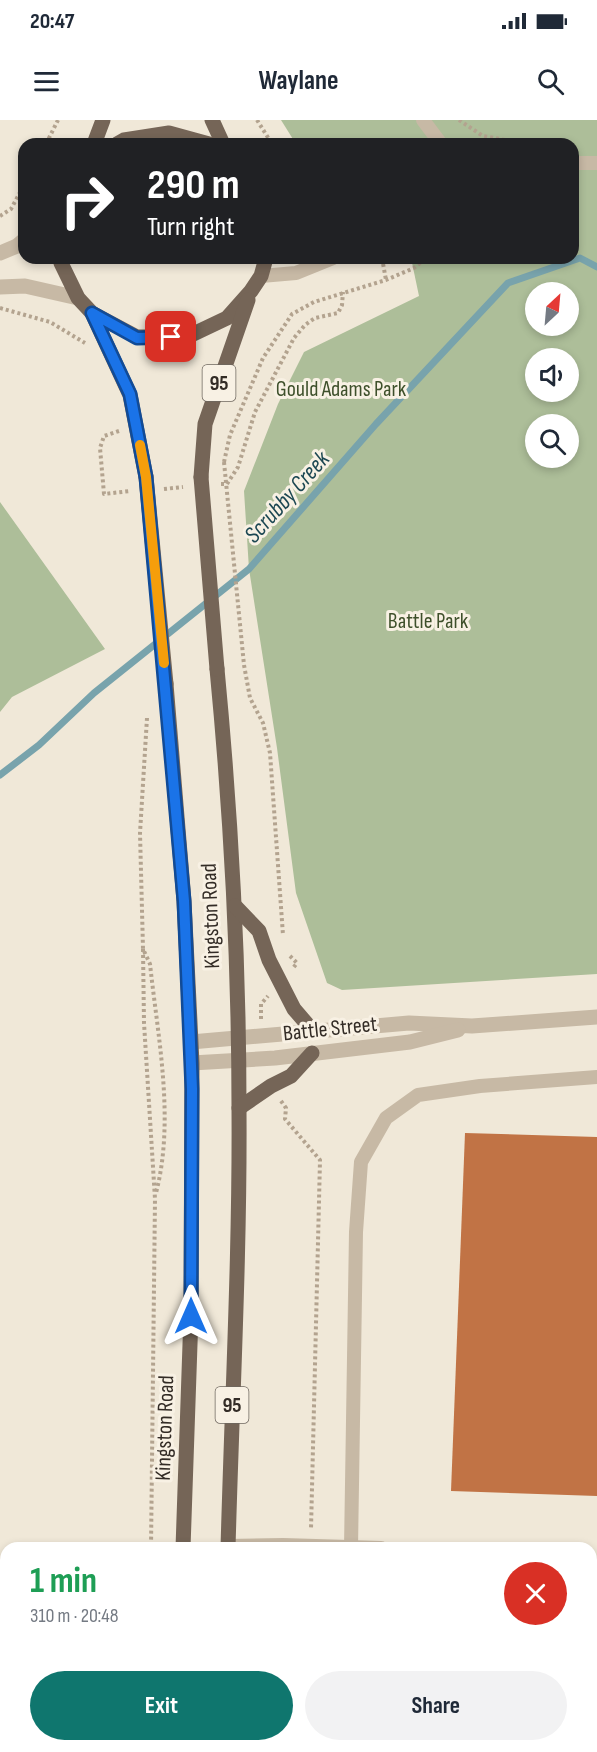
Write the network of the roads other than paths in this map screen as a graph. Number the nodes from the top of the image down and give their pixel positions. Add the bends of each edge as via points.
1 (104, 120) edge
2 (212, 120) edge
3 (423, 120) edge
4 (96, 138) edge
5 (137, 138) edge
6 (187, 138) edge
7 (220, 138) edge
8 (436, 138) edge
9 (579, 163) edge
10 (597, 163) edge
11 (18, 245) edge
12 (0, 253) edge
13 (61, 264) edge
14 (264, 264) edge
15 (318, 264) edge
16 (261, 276) junction
17 (0, 287) edge
18 (251, 291) junction
19 (78, 298) junction
20 (92, 313) junction
21 (235, 906) junction
22 (597, 1017) edge
23 (472, 1026) junction
24 (313, 1031) junction
25 (238, 1039) junction
26 (191, 1042) junction
27 (312, 1053) junction
28 (238, 1060) junction
29 (192, 1063) junction
30 (597, 1077) edge
31 (239, 1108) junction
32 (183, 1542) edge
33 (228, 1542) edge
34 (351, 1542) edge

1 - 4 main road
2 - 7 main road
3 - 8 lane
5 - 6 main road via 169,133
9 - 10 lane
11 - 12 street
13 - 19 main road, 95
14 - 16 main road, 95
15 - 16 lane via 296,273
16 - 18 main road, 95
17 - 19 street via 25,286
18 - 20 main road, 95 via 227,318 188,337 137,338
18 - 21 main road, Kingston Road / 95, bridge via 205,424 201,477
19 - 20 main road, 95
20 - 26 main road, Kingston Road / 95, bridge via 130,394 146,477 184,901
21 - 24 main road via 259,931 294,1009
21 - 25 main road, Kingston Road / 95
22 - 23 street, Battle Street
23 - 24 street, Battle Street via 409,1023
23 - 27 street, Battle Street via 410,1042
24 - 25 street, Battle Street
25 - 26 street, Battle Street
25 - 28 main road, Kingston Road / 95
26 - 29 main road, Kingston Road / 95
27 - 28 street, Battle Street
27 - 31 main road via 291,1076
28 - 29 street, Battle Street
28 - 31 main road, Kingston Road / 95
29 - 32 main road, Kingston Road / 95 via 191,1316
30 - 34 lane via 418,1095 386,1118 361,1162 356,1232
31 - 33 main road, Kingston Road / 95

